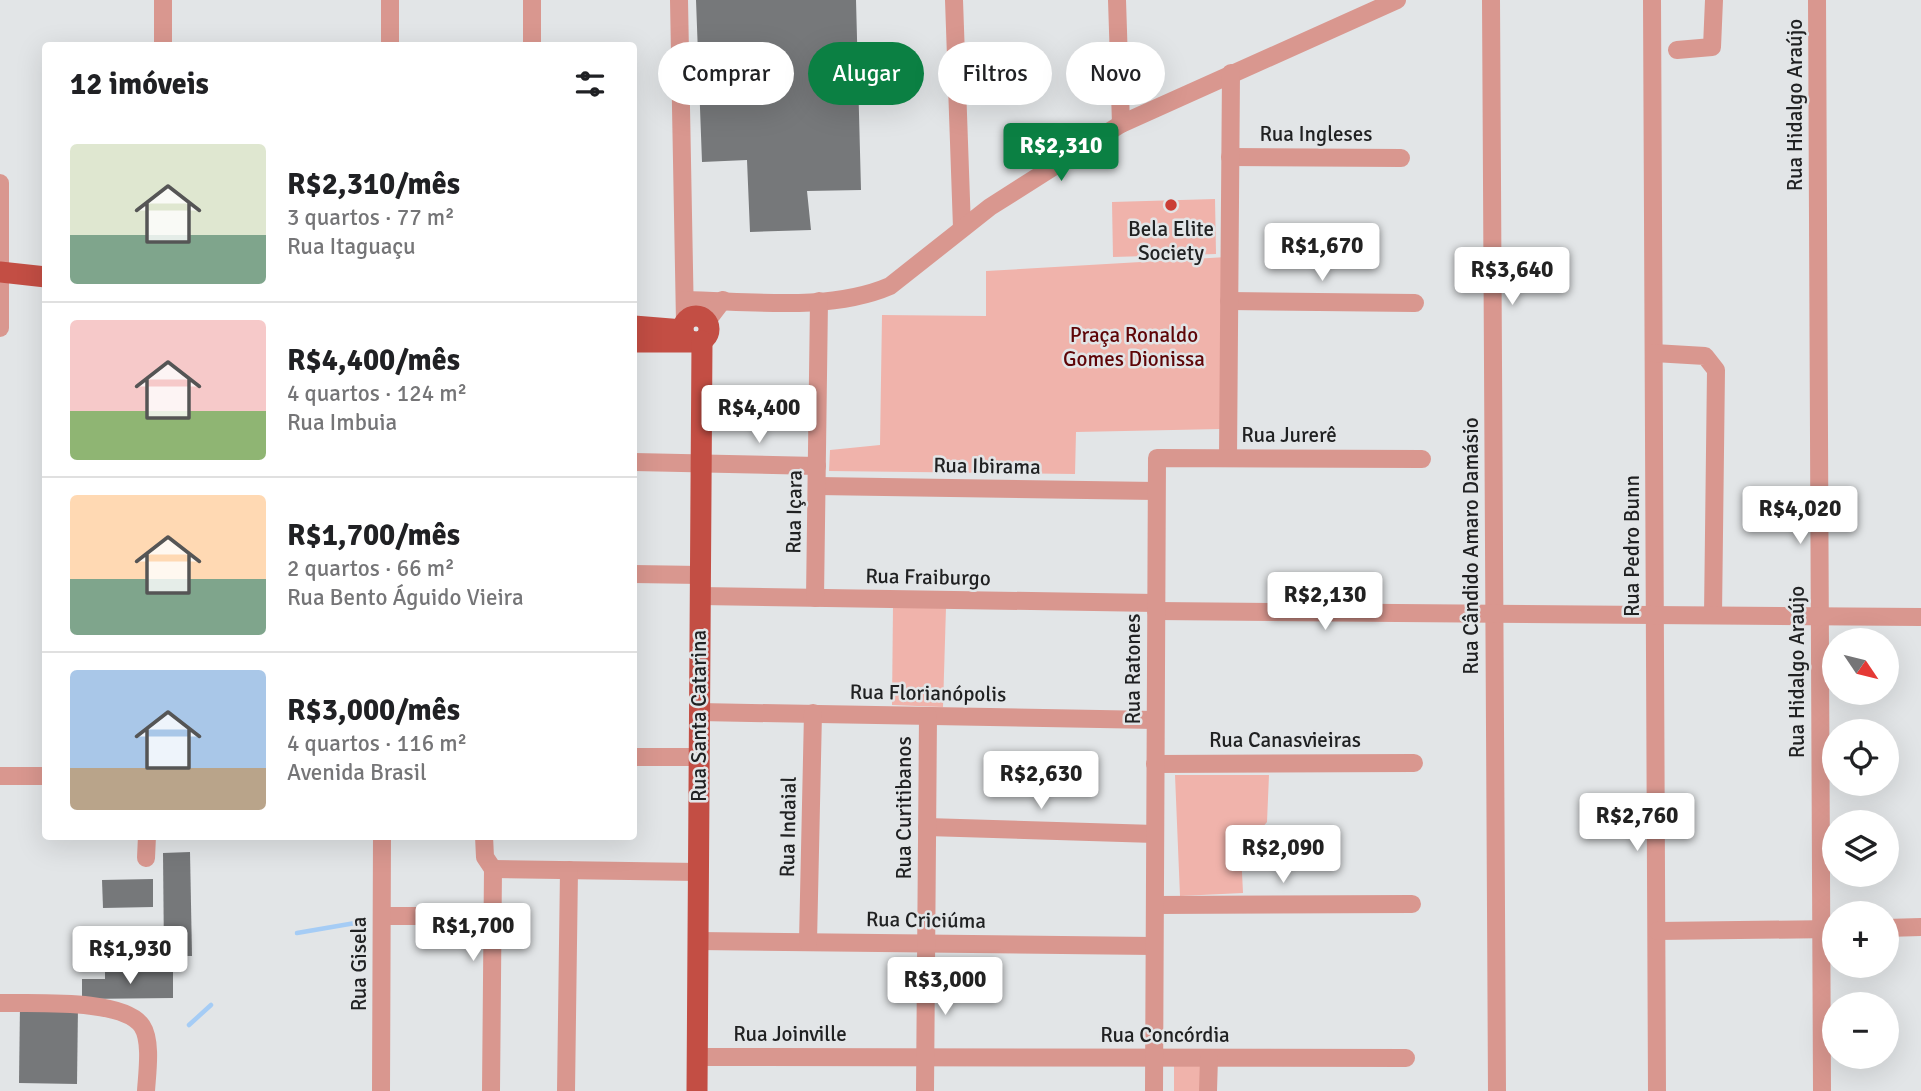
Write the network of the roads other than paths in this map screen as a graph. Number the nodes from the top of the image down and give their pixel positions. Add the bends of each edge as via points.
1 (163, 0) edge
2 (390, 0) edge
3 (531, 0) edge
4 (679, 0) edge
5 (954, 0) edge
6 (1117, 0) edge
7 (1397, 0) edge
8 (1491, 0) edge
9 (1653, 0) edge
10 (1714, 0) edge
11 (1817, 0) edge
12 (163, 42) edge
13 (390, 42) edge
14 (532, 42) edge
15 (1677, 50) dead end
16 (1231, 73) junction
17 (1121, 124) junction
18 (1230, 157) junction
19 (1401, 158) dead end
20 (0, 183) edge
21 (962, 228) junction
22 (1, 272) edge
23 (42, 277) edge
24 (685, 300) junction
25 (723, 300) junction
26 (819, 301) junction
27 (1229, 301) junction
28 (1415, 303) dead end
29 (637, 326) edge
30 (0, 328) edge
31 (694, 331) junction
32 (637, 341) edge
33 (1654, 354) junction
34 (1157, 457) joint
35 (1228, 458) junction
36 (1422, 458) dead end
37 (637, 462) edge
38 (701, 464) junction
39 (817, 466) junction
40 (817, 486) junction
41 (1156, 491) junction
42 (637, 574) edge
43 (700, 585) junction
44 (816, 598) junction
45 (1156, 607) junction
46 (1494, 614) junction
47 (1656, 615) junction
48 (1713, 615) junction
49 (1820, 616) junction
50 (1921, 617) edge
51 (699, 712) junction
52 (813, 713) junction
53 (928, 716) junction
54 (1155, 720) junction
55 (637, 757) edge
56 (699, 757) junction
57 (1414, 763) dead end
58 (1155, 764) junction
59 (0, 776) edge
60 (42, 776) edge
61 (927, 827) junction
62 (1155, 834) junction
63 (147, 840) edge
64 (382, 840) edge
65 (484, 840) edge
66 (146, 858) dead end
67 (493, 869) junction
68 (569, 870) junction
69 (698, 872) junction
70 (1827, 901) edge
71 (1412, 904) dead end
72 (1155, 905) junction
73 (382, 916) junction
74 (493, 916) junction
75 (1921, 927) edge
76 (1899, 928) edge
77 (1822, 929) edge
78 (1657, 931) junction
79 (698, 941) junction
80 (808, 942) junction
81 (926, 943) junction
82 (1154, 946) junction
83 (1826, 978) edge
84 (0, 1003) edge
85 (697, 1057) junction
86 (925, 1057) junction
87 (1154, 1058) junction
88 (1209, 1058) junction
89 (1406, 1058) dead end
90 (146, 1083) edge
91 (381, 1091) edge
92 (491, 1091) edge
93 (566, 1091) edge
94 (697, 1091) edge
95 (925, 1091) edge
96 (1154, 1091) edge
97 (1209, 1091) edge
98 (1497, 1091) edge
99 (1657, 1091) edge
100 (1822, 1091) edge

1 - 12 street
2 - 13 street
3 - 14 street
4 - 24 street, Rua Santa Catarina
5 - 21 street
6 - 17 street
7 - 16 street
8 - 46 street, Rua Cândido Amaro Damásio
9 - 33 street, Rua Pedro Bunn
10 - 15 street via 1712,47
11 - 49 street, Rua Hidalgo Araújo
16 - 17 street
16 - 18 street
17 - 21 street
18 - 19 street, Rua Ingleses
18 - 27 street
20 - 22 street
21 - 26 street via 890,286 859,297
22 - 23 main road
22 - 30 street
24 - 25 street
24 - 31 street, Rua Santa Catarina
25 - 26 street
25 - 31 street
26 - 39 street, Rua Içara
27 - 28 street
27 - 35 street
29 - 31 main road
31 - 32 main road
31 - 38 main road, Rua Santa Catarina
33 - 47 street, Rua Pedro Bunn
33 - 48 street via 1705,356 1716,370
34 - 35 street, Rua Jurerê
34 - 41 street, Rua Ratones
35 - 36 street, Rua Jurerê
37 - 38 street
38 - 39 street
38 - 43 main road, Rua Santa Catarina
39 - 40 street, Rua Içara
40 - 41 street, Rua Ibirama
40 - 44 street, Rua Içara
41 - 45 street, Rua Ratones
42 - 43 street, Rua Fraiburgo
43 - 44 street, Rua Fraiburgo
43 - 51 main road, Rua Santa Catarina
44 - 45 street, Rua Fraiburgo
45 - 46 street, Rua Fraiburgo
45 - 54 street, Rua Ratones
46 - 47 street, Rua Fraiburgo
46 - 98 street, Rua Cândido Amaro Damásio
47 - 48 street, Rua Fraiburgo
47 - 78 street, Rua Pedro Bunn
48 - 49 street, Rua Fraiburgo
49 - 50 street, Rua Fraiburgo
49 - 70 street, Rua Hidalgo Araújo
51 - 52 street, Rua Florianópolis
51 - 56 main road, Rua Santa Catarina
52 - 53 street, Rua Florianópolis
52 - 80 street, Rua Indaial
53 - 54 street, Rua Florianópolis
53 - 61 street, Rua Curitibanos
54 - 58 street, Rua Ratones
55 - 56 street
56 - 69 main road, Rua Santa Catarina
57 - 58 street, Rua Canasvieiras
58 - 62 street, Rua Ratones
59 - 60 street
61 - 62 street
61 - 81 street, Rua Curitibanos
62 - 72 street, Rua Ratones
63 - 66 street
64 - 73 street, Rua Gisela
65 - 67 street via 485,857
67 - 68 street
67 - 74 street
68 - 69 street
68 - 93 street
69 - 79 main road, Rua Santa Catarina
71 - 72 street
72 - 82 street, Rua Ratones
73 - 74 street
73 - 91 street, Rua Gisela
74 - 92 street
75 - 76 street
77 - 78 street
78 - 99 street, Rua Pedro Bunn
79 - 80 street, Rua Criciúma
79 - 85 main road, Rua Santa Catarina
80 - 81 street, Rua Criciúma
81 - 82 street, Rua Criciúma
81 - 86 street, Rua Curitibanos
82 - 87 street, Rua Ratones
83 - 100 street, Rua Hidalgo Araújo
84 - 90 street via 88,1006 133,1018 146,1038
85 - 86 street, Rua Joinville
85 - 94 main road, Rua Santa Catarina
86 - 87 street, Rua Concórdia
86 - 95 street, Rua Curitibanos
87 - 88 street, Rua Concórdia
87 - 96 street, Rua Ratones
88 - 89 street, Rua Concórdia
88 - 97 street

